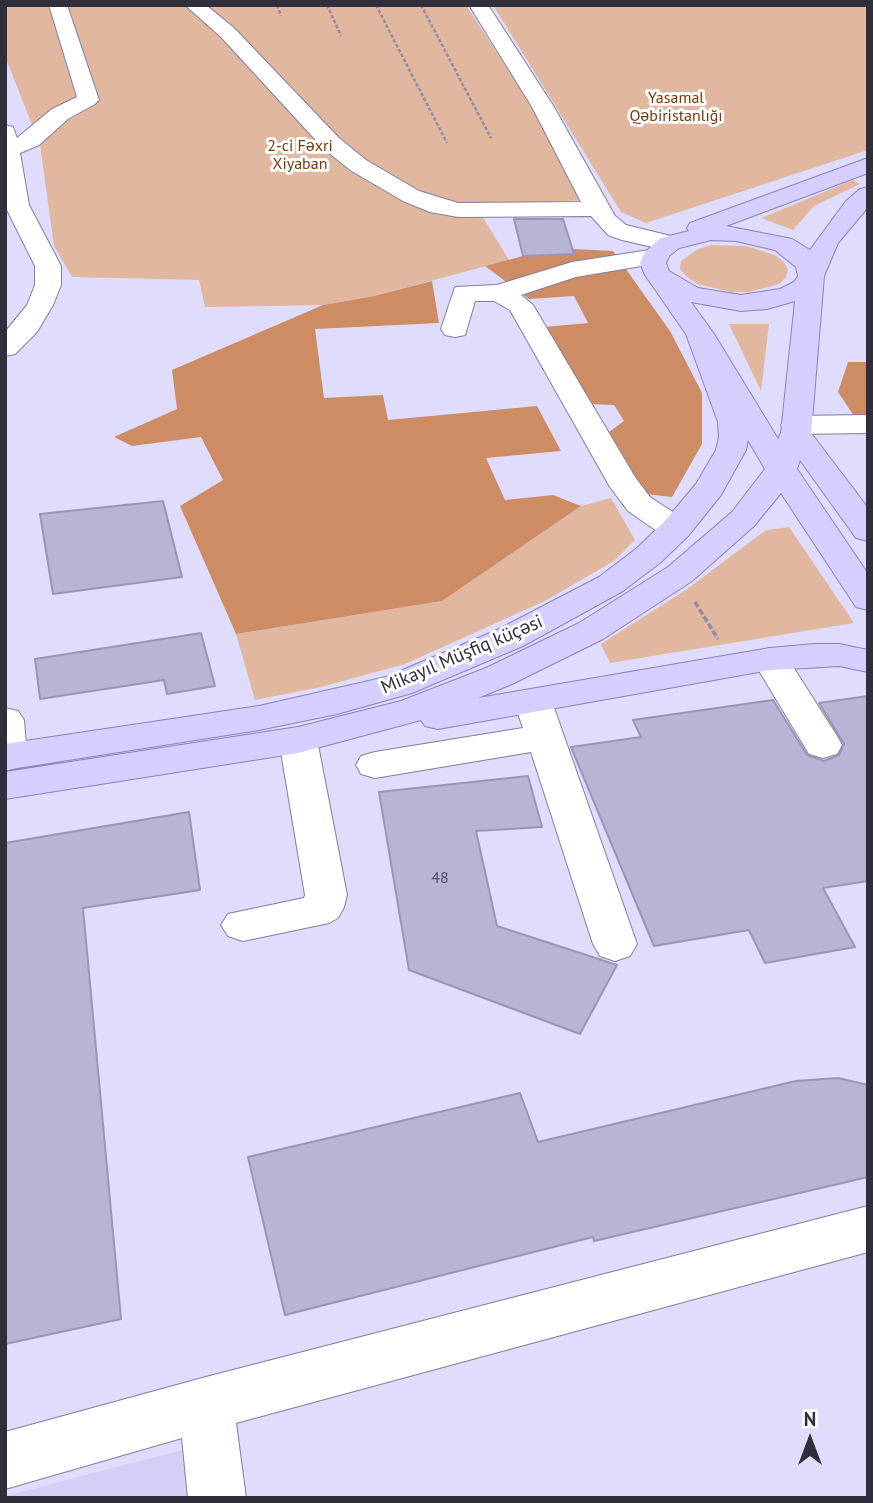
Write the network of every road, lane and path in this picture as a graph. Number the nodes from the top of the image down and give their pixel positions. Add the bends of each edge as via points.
1 (58, 5) edge
2 (194, 5) edge
3 (277, 5) edge
4 (327, 5) edge
5 (376, 5) edge
6 (421, 5) edge
7 (478, 5) edge
8 (281, 16) dead end
9 (341, 36) dead end
10 (491, 138) dead end
11 (447, 143) dead end
12 (7, 144) edge
13 (868, 165) edge
14 (868, 194) edge
15 (598, 209) junction
16 (661, 258) junction
17 (811, 276) junction
18 (499, 293) junction
19 (455, 329) dead end
20 (700, 334) junction
21 (5, 348) edge
22 (868, 410) edge
23 (796, 424) junction
24 (868, 424) edge
25 (780, 469) junction
26 (676, 529) junction
27 (868, 531) edge
28 (868, 600) edge
29 (770, 659) junction
30 (868, 661) edge
31 (539, 719) junction
32 (298, 740) junction
33 (823, 745) dead end
34 (6, 755) edge
35 (375, 765) dead end
36 (243, 925) dead end
37 (615, 944) dead end
38 (868, 1229) edge
39 (206, 1404) junction
40 (5, 1461) edge
41 (218, 1498) edge

1 - 12 lane via 88,100 60,114 31,140
2 - 15 lane via 226,32 331,143 411,196 458,210
3 - 8 path
4 - 9 path
5 - 11 path
6 - 10 path
7 - 15 lane via 544,107
12 - 21 lane via 18,205 48,266 48,285 27,326
13 - 16 main road via 732,214
14 - 17 main road via 826,242
15 - 16 lane via 617,230
16 - 17 main road via 711,233 761,237 799,254 809,265
16 - 17 main road via 670,285 690,294 741,303 789,295 804,287
16 - 18 lane via 585,267
16 - 20 main road
17 - 23 main road, Mikayıl Müşfiq küçəsi
18 - 19 lane via 464,293
18 - 26 lane via 525,312 639,504
20 - 25 main road
20 - 26 main road, Mikayıl Müşfiq küçəsi via 726,397 734,438 723,467
22 - 23 lane
23 - 24 lane
23 - 25 main road, Mikayıl Müşfiq küçəsi
23 - 27 main road
25 - 28 main road
25 - 32 main road, Mikayıl Müşfiq küçəsi via 764,495 711,549 591,631 451,696
26 - 34 main road, Mikayıl Müşfiq küçəsi via 611,584 562,612 399,685 259,718
29 - 30 main road via 839,655
29 - 31 main road
29 - 33 lane
31 - 32 main road
31 - 35 lane
31 - 37 lane
32 - 34 main road, Mikayıl Müşfiq küçəsi
32 - 36 lane via 326,895 323,907
38 - 39 lane
39 - 40 lane
39 - 41 lane

